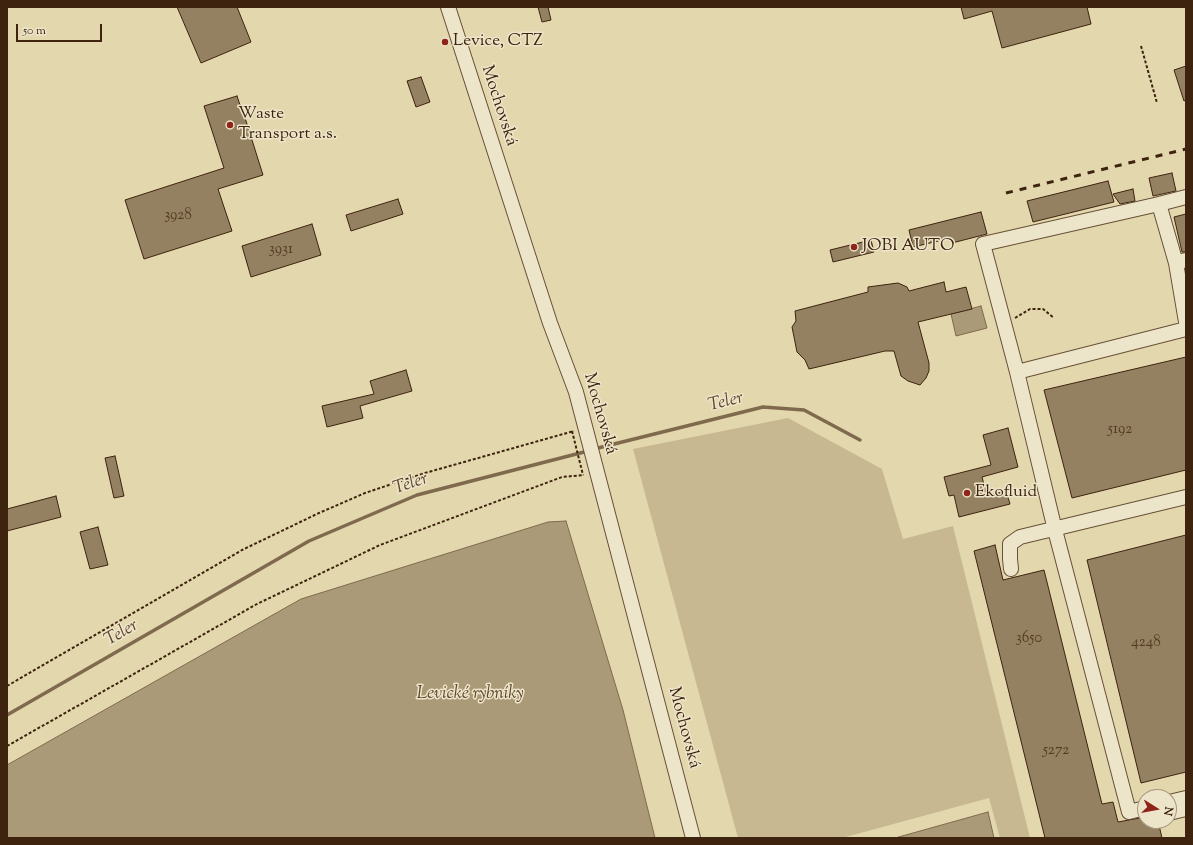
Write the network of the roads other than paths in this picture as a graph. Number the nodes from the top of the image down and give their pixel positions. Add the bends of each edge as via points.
1 (448, 7) edge
2 (1186, 197) edge
3 (1159, 204) junction
4 (1181, 261) edge
5 (1186, 322) edge
6 (1186, 329) edge
7 (1017, 372) junction
8 (1186, 498) edge
9 (1054, 530) junction
10 (1011, 570) dead end
11 (1137, 810) edge
12 (693, 838) edge

1 - 12 street, Mochovská via 550,324 576,392
2 - 3 street
3 - 4 street
3 - 7 street via 983,244
4 - 5 street
6 - 7 street
7 - 9 street
8 - 9 street
9 - 10 street via 1020,538 1010,544
9 - 11 street via 1128,812

